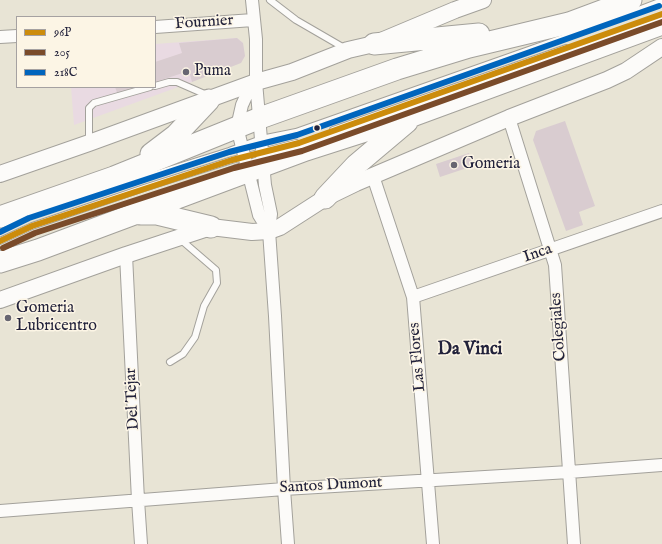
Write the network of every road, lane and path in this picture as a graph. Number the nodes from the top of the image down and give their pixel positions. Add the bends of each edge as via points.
1 (252, 0) edge
2 (270, 0) edge
3 (483, 0) edge
4 (631, 0) edge
5 (662, 1) edge
6 (455, 5) edge
7 (662, 14) edge
8 (253, 20) junction
9 (569, 23) junction
10 (662, 24) edge
11 (156, 26) edge
12 (16, 36) edge
13 (0, 37) edge
14 (374, 44) junction
15 (662, 47) edge
16 (348, 50) junction
17 (256, 82) junction
18 (156, 86) edge
19 (146, 88) edge
20 (211, 99) junction
21 (415, 116) junction
22 (260, 118) junction
23 (509, 118) junction
24 (261, 139) junction
25 (89, 143) junction
26 (249, 153) junction
27 (0, 174) edge
28 (373, 176) junction
29 (114, 177) junction
30 (325, 198) junction
31 (662, 211) edge
32 (134, 214) junction
33 (0, 217) edge
34 (0, 226) edge
35 (211, 227) junction
36 (269, 231) junction
37 (179, 238) junction
38 (0, 241) edge
39 (551, 249) junction
40 (38, 250) junction
41 (126, 255) junction
42 (0, 258) edge
43 (0, 262) edge
44 (413, 297) junction
45 (0, 300) edge
46 (170, 362) dead end
47 (662, 464) edge
48 (569, 472) junction
49 (428, 481) junction
50 (284, 489) junction
51 (138, 500) junction
52 (0, 511) edge
53 (141, 544) edge
54 (288, 544) edge
55 (433, 544) edge
56 (574, 544) edge

1 - 8 street
2 - 16 lane via 296,20
3 - 6 street
4 - 9 highway
5 - 24 lane via 296,132
6 - 14 street
7 - 26 lane via 299,143
8 - 11 street, Fournier
8 - 17 street via 256,39
9 - 14 highway
9 - 22 highway via 404,66
10 - 21 highway
12 - 13 street
14 - 16 street
15 - 23 street via 607,80
16 - 17 street via 292,72
17 - 20 street
17 - 22 street
17 - 26 street via 242,105
18 - 20 lane via 177,82
19 - 25 lane via 94,103 89,108
20 - 25 street
20 - 29 highway via 176,135 145,159
21 - 26 highway via 306,150
21 - 30 highway via 356,166
22 - 24 street
22 - 26 highway
23 - 28 street
23 - 39 street, Colegiales
24 - 26 street
24 - 26 lane
25 - 27 street
26 - 29 highway
26 - 32 highway
26 - 34 lane via 40,210
26 - 36 street via 258,215
26 - 36 street via 265,185 271,214
26 - 38 lane via 32,226
28 - 30 street
28 - 44 street, Las Flores
29 - 33 highway
30 - 36 street via 280,227
31 - 39 street, Inca
32 - 35 highway via 157,214
32 - 40 highway
35 - 36 street via 252,232
35 - 37 street
36 - 50 street
37 - 41 street
37 - 46 lane via 216,270 216,283 204,306 195,337 183,354
39 - 44 street, Inca
39 - 48 street, Colegiales via 555,265
40 - 42 lane
40 - 43 highway
41 - 45 street
41 - 51 street, Del Tejar
44 - 49 street, Las Flores
47 - 48 street, Santos Dumont
48 - 49 street, Santos Dumont
48 - 56 street, Colegiales
49 - 50 street, Santos Dumont
49 - 55 street, Las Flores
50 - 51 street, Santos Dumont
50 - 54 street
51 - 52 street, Santos Dumont
51 - 53 street, Del Tejar

